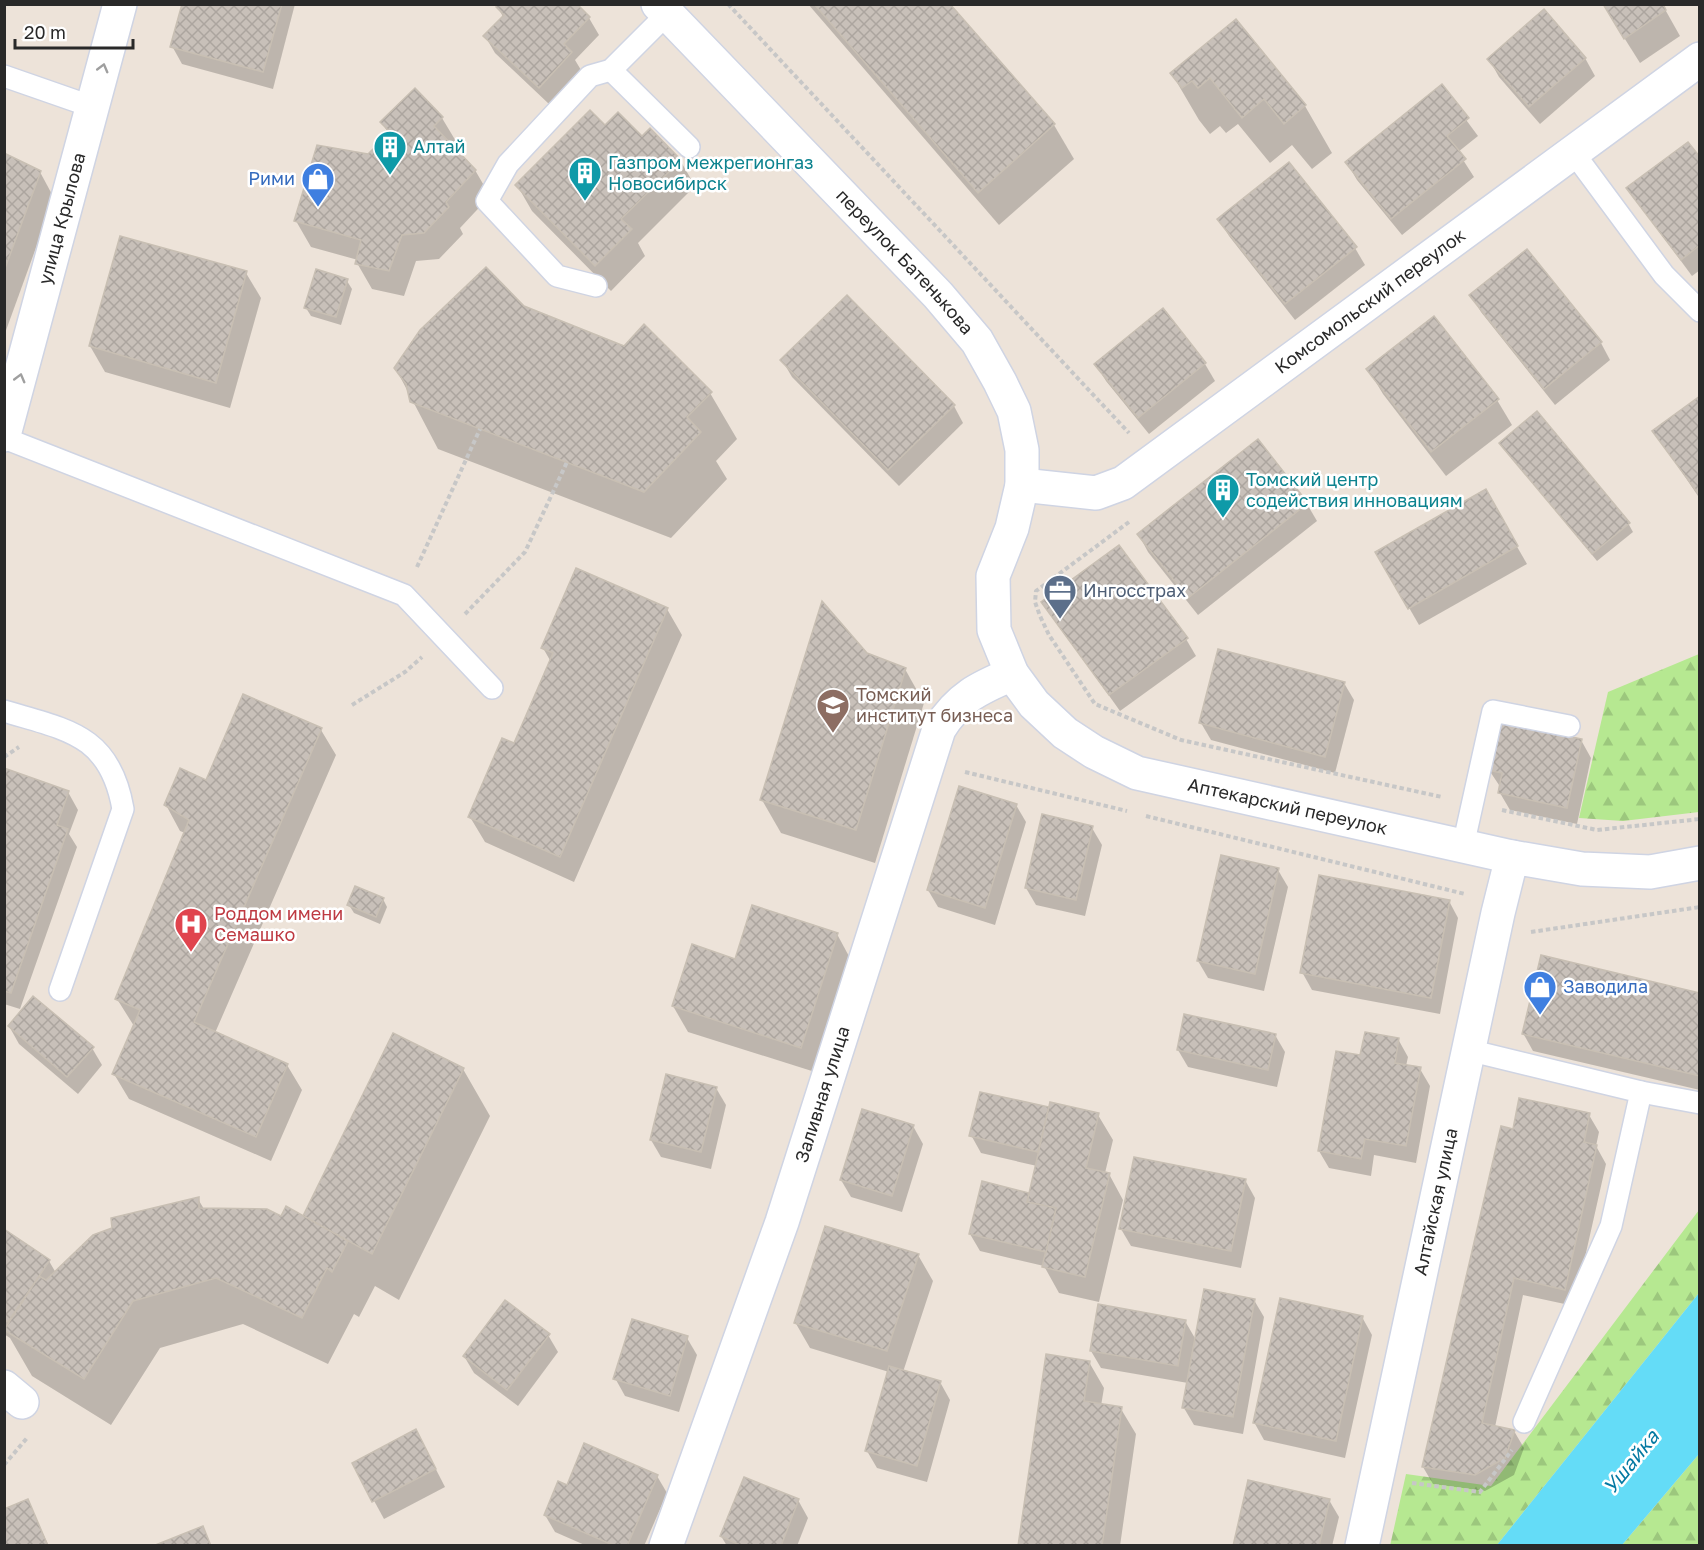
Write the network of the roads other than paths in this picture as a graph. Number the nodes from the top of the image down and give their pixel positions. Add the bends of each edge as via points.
1 (120, 4) edge
2 (662, 10) edge
3 (1700, 59) edge
4 (611, 70) junction
5 (4, 76) edge
6 (93, 107) junction
7 (689, 147) dead end
8 (1573, 152) junction
9 (596, 286) dead end
10 (1700, 311) edge
11 (4, 437) edge
12 (1022, 485) junction
13 (993, 576) joint
14 (1012, 674) junction
15 (492, 688) dead end
16 (4, 711) edge
17 (1569, 726) dead end
18 (1463, 846) junction
19 (1512, 857) junction
20 (1700, 863) edge
21 (60, 990) dead end
22 (1468, 1050) junction
23 (1641, 1092) junction
24 (1700, 1103) edge
25 (1524, 1422) road end
26 (666, 1545) edge
27 (1362, 1545) edge

6 -> 1 main road, улица Крылова
2 - 4 lane
2 - 12 main road, переулок Батенькова via 930,286 977,341 1014,411 1022,450
3 - 8 main road, Комсомольский переулок
4 - 7 lane
4 - 9 lane via 590,76 508,164 487,201 557,276
5 - 6 lane
11 -> 6 main road, улица Крылова
8 - 10 lane via 1664,275
8 - 12 main road, Комсомольский переулок via 1123,483 1096,493
11 - 15 lane via 404,595
12 - 13 main road, переулок Батенькова via 1012,528
13 - 14 main road, Аптекарский переулок via 994,630
14 - 18 main road, Аптекарский переулок via 1034,704 1065,733 1137,773
14 - 26 main road, Заливная улица via 973,691 950,710 939,729 782,1222
16 - 21 lane via 74,732 95,747 120,791 123,809
17 - 18 lane via 1493,711
18 - 19 main road, Аптекарский переулок
19 - 20 main road, Аптекарский переулок via 1581,869 1650,872
19 - 22 main road, Алтайская улица
22 - 23 lane
22 - 27 main road, Алтайская улица
23 - 24 lane
23 - 25 lane via 1611,1226

